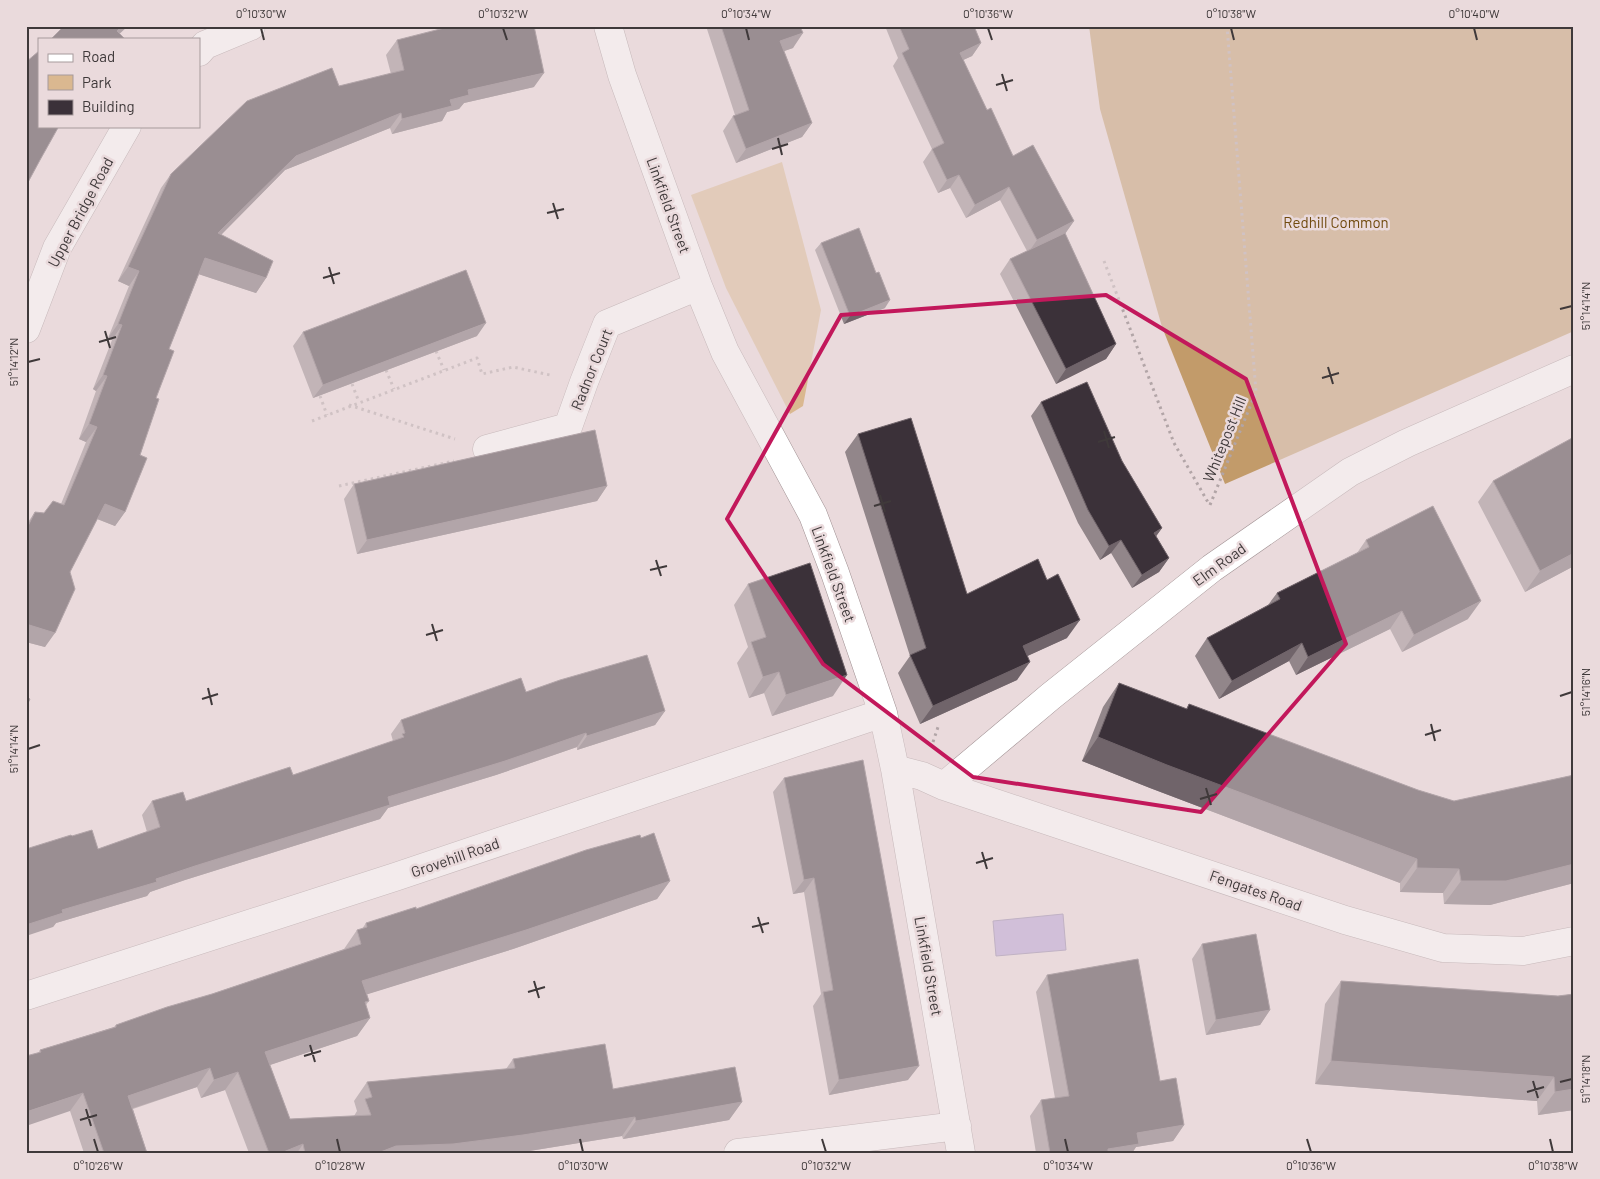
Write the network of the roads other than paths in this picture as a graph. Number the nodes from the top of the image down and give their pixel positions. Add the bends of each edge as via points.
1 (251, 26) edge
2 (608, 26) edge
3 (200, 51) edge
4 (127, 128) edge
5 (698, 286) junction
6 (26, 328) edge
7 (1574, 369) edge
8 (487, 449) road end
9 (883, 713) junction
10 (894, 768) junction
11 (944, 786) junction
12 (1574, 941) edge
13 (26, 996) edge
14 (956, 1126) junction
15 (738, 1153) edge
16 (961, 1153) edge

1 - 3 street
2 - 5 street, Linkfield Street via 622,76
4 - 6 street, Upper Bridge Road via 57,248
5 - 8 street, Radnor Court via 607,324 568,427
5 - 9 street, Linkfield Street via 725,352 812,514
7 - 11 street, Elm Road via 1407,443 1350,472 1212,568
9 - 10 street, Linkfield Street
9 - 13 street, Grovehill Road via 395,877
10 - 11 street
10 - 14 street, Linkfield Street
11 - 12 street, Fengates Road via 1345,920 1443,948 1523,951
14 - 15 street
14 - 16 street, Linkfield Street

